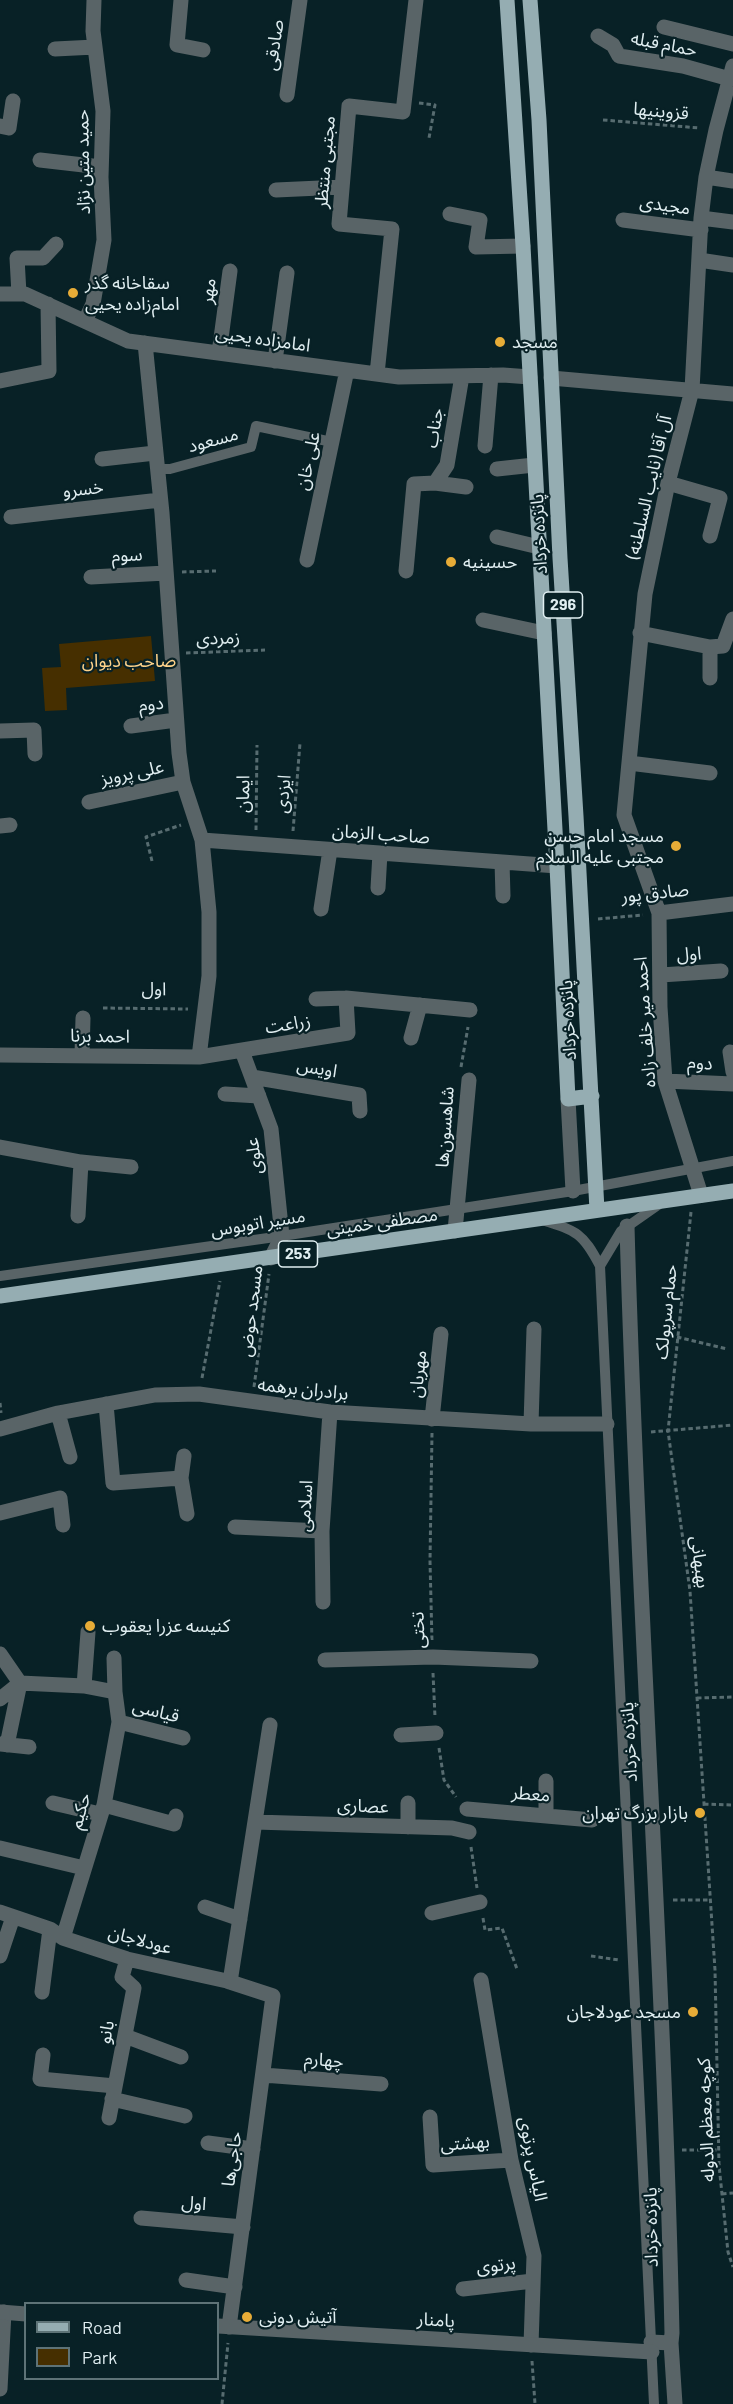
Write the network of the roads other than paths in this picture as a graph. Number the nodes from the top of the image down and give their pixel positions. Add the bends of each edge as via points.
1 (94, 0) edge
2 (181, 0) edge
3 (300, 0) edge
4 (416, 0) edge
5 (507, 0) edge
6 (530, 0) edge
7 (664, 27) dead end
8 (598, 36) dead end
9 (733, 44) edge
10 (95, 47) junction
11 (55, 50) dead end
12 (203, 50) dead end
13 (732, 72) edge
14 (537, 92) junction
15 (287, 95) dead end
16 (513, 95) junction
17 (14, 101) dead end
18 (0, 126) edge
19 (40, 160) dead end
20 (101, 167) junction
21 (706, 177) junction
22 (733, 181) edge
23 (342, 188) junction
24 (276, 190) dead end
25 (450, 214) dead end
26 (623, 220) dead end
27 (733, 222) edge
28 (701, 224) junction
29 (56, 244) dead end
30 (524, 246) junction
31 (699, 260) junction
32 (733, 265) edge
33 (230, 271) dead end
34 (287, 273) dead end
35 (0, 294) edge
36 (19, 294) junction
37 (48, 304) junction
38 (85, 321) junction
39 (145, 343) junction
40 (219, 353) junction
41 (275, 361) junction
42 (347, 370) junction
43 (377, 374) junction
44 (491, 375) junction
45 (462, 376) junction
46 (530, 377) junction
47 (551, 378) junction
48 (0, 381) edge
49 (692, 390) junction
50 (733, 394) edge
51 (332, 442) junction
52 (484, 447) dead end
53 (155, 453) junction
54 (102, 459) dead end
55 (534, 465) junction
56 (157, 469) junction
57 (497, 469) dead end
58 (435, 483) junction
59 (668, 483) junction
60 (466, 487) dead end
61 (160, 500) junction
62 (11, 517) dead end
63 (710, 536) dead end
64 (497, 537) dead end
65 (538, 547) junction
66 (308, 560) dead end
67 (406, 571) dead end
68 (166, 573) junction
69 (92, 577) dead end
70 (733, 619) edge
71 (483, 620) dead end
72 (544, 633) junction
73 (640, 633) junction
74 (710, 647) junction
75 (567, 676) junction
76 (546, 678) junction
77 (710, 678) dead end
78 (176, 720) junction
79 (131, 726) dead end
80 (0, 731) edge
81 (35, 754) dead end
82 (629, 763) junction
83 (710, 773) dead end
84 (183, 782) junction
85 (90, 802) dead end
86 (202, 840) junction
87 (330, 850) junction
88 (380, 854) junction
89 (502, 862) junction
90 (557, 866) junction
91 (378, 888) dead end
92 (503, 896) dead end
93 (733, 904) edge
94 (321, 909) dead end
95 (659, 913) junction
96 (721, 971) dead end
97 (661, 975) junction
98 (346, 998) junction
99 (316, 999) dead end
100 (420, 1005) junction
101 (470, 1010) road end
102 (83, 1018) dead end
103 (411, 1038) dead end
104 (242, 1051) junction
105 (730, 1052) dead end
106 (0, 1055) edge
107 (82, 1055) junction
108 (199, 1057) junction
109 (733, 1072) edge
110 (252, 1077) junction
111 (469, 1080) road end
112 (665, 1081) junction
113 (733, 1084) edge
114 (225, 1094) dead end
115 (259, 1096) junction
116 (592, 1096) junction
117 (568, 1099) junction
118 (360, 1111) dead end
119 (0, 1148) edge
120 (733, 1161) edge
121 (81, 1162) junction
122 (131, 1167) dead end
123 (692, 1168) junction
124 (595, 1186) junction
125 (573, 1191) junction
126 (733, 1191) edge
127 (697, 1196) junction
128 (666, 1200) junction
129 (458, 1209) junction
130 (597, 1210) junction
131 (78, 1216) dead end
132 (539, 1219) junction
133 (627, 1226) junction
134 (455, 1231) junction
135 (282, 1236) junction
136 (271, 1258) junction
137 (600, 1266) junction
138 (0, 1276) edge
139 (0, 1296) edge
140 (534, 1329) dead end
141 (441, 1334) dead end
142 (106, 1404) junction
143 (330, 1412) junction
144 (57, 1413) junction
145 (432, 1419) junction
146 (531, 1424) junction
147 (607, 1424) junction
148 (0, 1429) edge
149 (184, 1456) dead end
150 (70, 1457) dead end
151 (182, 1478) junction
152 (0, 1513) edge
153 (187, 1514) dead end
154 (63, 1525) dead end
155 (236, 1527) dead end
156 (322, 1531) junction
157 (323, 1602) dead end
158 (88, 1632) dead end
159 (0, 1654) edge
160 (114, 1658) dead end
161 (325, 1660) dead end
162 (531, 1661) dead end
163 (20, 1683) junction
164 (84, 1686) junction
165 (114, 1692) junction
166 (0, 1699) edge
167 (119, 1722) junction
168 (270, 1725) dead end
169 (436, 1733) road end
170 (401, 1735) dead end
171 (183, 1738) dead end
172 (4, 1744) edge
173 (28, 1747) dead end
174 (546, 1780) dead end
175 (53, 1803) dead end
176 (408, 1803) dead end
177 (102, 1809) junction
178 (467, 1809) road end
179 (546, 1815) junction
180 (176, 1816) dead end
181 (592, 1820) dead end
182 (255, 1822) junction
183 (408, 1827) junction
184 (470, 1832) dead end
185 (0, 1848) edge
186 (84, 1868) junction
187 (480, 1902) dead end
188 (205, 1907) dead end
189 (432, 1913) dead end
190 (7, 1915) edge
191 (240, 1919) junction
192 (57, 1934) junction
193 (0, 1956) edge
194 (127, 1959) junction
195 (481, 1980) dead end
196 (230, 1982) junction
197 (42, 1992) dead end
198 (273, 1996) joint
199 (125, 2036) junction
200 (43, 2055) dead end
201 (181, 2058) dead end
202 (263, 2075) junction
203 (381, 2084) dead end
204 (114, 2092) junction
205 (185, 2116) dead end
206 (430, 2117) dead end
207 (109, 2118) dead end
208 (208, 2143) dead end
209 (253, 2149) junction
210 (511, 2160) junction
211 (141, 2218) dead end
212 (243, 2227) junction
213 (186, 2280) dead end
214 (533, 2281) junction
215 (235, 2286) junction
216 (463, 2289) dead end
217 (2, 2312) edge
218 (24, 2314) edge
219 (224, 2327) edge
220 (671, 2343) junction
221 (531, 2345) junction
222 (651, 2347) junction
223 (0, 2389) edge
224 (654, 2404) edge
225 (675, 2404) edge

1 - 10 street, حمید متین نژاد
2 - 12 street via 177,45
3 - 15 street, صادقی
4 - 23 street, مجتبی منتظر via 403,112 350,106
5 - 16 main road, پانزده خرداد / 296
6 - 14 main road, پانزده خرداد / 296
7 - 9 street
8 - 13 street, حمام قبله via 613,45 619,56
10 - 11 street
10 - 20 street, حمید متین نژاد via 103,111
13 - 21 street, آل آقا (نایب السلطنه)
14 - 16 main road
14 - 47 main road, پانزده خرداد / 296
16 - 30 main road, پانزده خرداد / 296
17 - 18 street via 9,128
19 - 20 street
20 - 38 street, حمید متین نژاد via 104,240 93,304
21 - 22 street
21 - 28 street, آل آقا (نایب السلطنه)
23 - 24 street
23 - 43 street, مجتبی منتظر via 339,224 392,230
25 - 30 street via 480,220 476,247
26 - 28 street, مجیدی
27 - 28 street, مجیدی
28 - 31 street, آل آقا (نایب السلطنه)
29 - 36 street via 43,258 17,258
30 - 46 main road, پانزده خرداد / 296
31 - 32 street
31 - 49 street, آل آقا (نایب السلطنه)
33 - 40 street, مهر
34 - 41 street
35 - 36 street, امامزاده یحیی
36 - 37 street, امامزاده یحیی
37 - 38 street, امامزاده یحیی
37 - 48 street via 49,372
38 - 39 street, امامزاده یحیی via 128,341
39 - 40 street, امامزاده یحیی
39 - 53 street
40 - 41 street, امامزاده یحیی
41 - 42 street, امامزاده یحیی
42 - 43 street, امامزاده یحیی
42 - 51 street, علی خان
43 - 45 street, امامزاده یحیی
44 - 45 street, امامزاده یحیی
44 - 46 street, امامزاده یحیی
44 - 52 street
45 - 58 street, جناب via 447,465
46 - 55 main road, پانزده خرداد / 296
47 - 49 street
47 - 75 main road, پانزده خرداد / 296
49 - 50 street
49 - 59 street, آل آقا (نایب السلطنه)
51 - 56 lane, مسعود via 256,426 251,447
51 - 66 street, علی خان
53 - 54 street
53 - 56 street
55 - 57 street
55 - 65 main road, پانزده خرداد / 296
56 - 61 street
58 - 60 street
58 - 67 street via 414,484
59 - 63 street via 720,498
59 - 73 street, آل آقا (نایب السلطنه)
61 - 62 street, خسرو
61 - 68 street
64 - 65 street
65 - 72 main road, پانزده خرداد / 296
68 - 69 street, سوم
68 - 78 street
70 - 74 street via 723,646
71 - 72 street
72 - 76 main road, پانزده خرداد / 296
73 - 74 street
73 - 82 street, آل آقا (نایب السلطنه)
74 - 77 street
75 - 76 main road via 559,686
75 - 116 main road, پانزده خرداد / 296
76 - 90 main road, پانزده خرداد / 296
78 - 79 street, دوم
78 - 84 street
80 - 81 street via 34,730
82 - 83 street
82 - 95 street, آل آقا (نایب السلطنه) via 624,815
84 - 85 street, علی پرویز
84 - 86 street
86 - 87 street, صاحب الزمان
86 - 108 street via 209,912 209,976
87 - 88 street, صاحب الزمان
87 - 94 street
88 - 89 street, صاحب الزمان
88 - 91 street
89 - 90 street, صاحب الزمان
89 - 92 street
90 - 117 main road, پانزده خرداد / 296
93 - 95 street, صادق پور
95 - 97 street, احمد میر خلف زاده
96 - 97 street, اول
97 - 112 street, احمد میر خلف زاده
98 - 99 street
98 - 100 street
98 - 104 street, زراعت via 348,1034
100 - 101 street
100 - 103 street
102 - 107 street
104 - 108 street, زراعت
104 - 110 street, علوی
105 - 109 street, دوم
106 - 107 street, احمد برنا
107 - 108 street, احمد برنا
110 - 115 street, علوی
110 - 118 street, اویس via 359,1095
111 - 129 street, شاهسون‌ها
112 - 113 street, دوم
112 - 123 street, احمد میر خلف زاده
114 - 115 street
115 - 135 street, علوی via 271,1129
116 - 117 main road
116 - 124 main road, پانزده خرداد / 296
117 - 125 street, پانزده خرداد
119 - 121 street
120 - 123 lane, مسیر اتوبوس
121 - 122 street
121 - 131 street
123 - 124 lane, مسیر اتوبوس
123 - 127 street, احمد میر خلف زاده
124 - 125 lane, مسیر اتوبوس
124 - 130 main road, پانزده خرداد / 296
125 - 129 lane, مسیر اتوبوس
126 - 127 main road, مصطفی خمینی / 253
127 - 128 main road, مصطفی خمینی / 253
128 - 130 main road, مصطفی خمینی / 253
128 - 133 lane
129 - 134 street, شاهسون‌ها
129 - 135 lane, مسیر اتوبوس
130 - 132 main road, مصطفی خمینی / 253
132 - 134 main road, مصطفی خمینی / 253
132 - 137 lane via 577,1232 589,1244
133 - 137 lane
133 - 220 street, پانزده خرداد via 633,1433 668,2151
134 - 136 main road, مصطفی خمینی / 253
135 - 136 street
135 - 138 lane, مسیر اتوبوس
136 - 139 main road, مصطفی خمینی / 253
137 - 147 lane, پانزده خرداد
140 - 146 street
141 - 145 street, مهربان
142 - 143 street, برادران برهمه via 155,1395 199,1394
142 - 144 street, برادران برهمه
142 - 151 street via 113,1483
143 - 145 street, برادران برهمه
143 - 156 street, اسلامی
144 - 148 street, برادران برهمه
144 - 150 street
145 - 146 street, برادران برهمه
146 - 147 street, برادران برهمه
147 - 222 lane, پانزده خرداد
149 - 151 street
151 - 153 street
152 - 154 street via 60,1498
155 - 156 street
156 - 157 street, اسلامی
158 - 164 street
159 - 163 street
160 - 165 street, حکیم
161 - 162 street via 433,1657
163 - 164 street
163 - 166 street
163 - 172 street
164 - 165 street
165 - 167 street, حکیم
167 - 171 street, قیاسی
167 - 177 street, حکیم
168 - 182 street
169 - 170 street
172 - 173 street
174 - 179 street
175 - 177 street
176 - 183 street
177 - 180 street via 174,1824
177 - 186 street, حکیم
178 - 179 street, معطر
179 - 181 street, معطر
182 - 183 street, عصاری
182 - 191 street
183 - 184 street, عصاری
185 - 186 street
186 - 192 street, حکیم
187 - 189 street
188 - 191 street
190 - 192 street, عودلاجان
190 - 193 street
191 - 196 street
192 - 194 street, عودلاجان
192 - 197 street, حکیم
194 - 196 street, عودلاجان
194 - 199 street, بانو via 122,1977 134,1988
195 - 210 street, الیاس پرتوی
196 - 198 street, عودلاجان
198 - 202 street, حاجی‌ها
199 - 201 street
199 - 204 street, بانو
200 - 204 street via 40,2079
202 - 203 street, چهارم
202 - 209 street, حاجی‌ها
204 - 205 street
204 - 207 street, بانو
206 - 210 street, بهشتی via 433,2165
208 - 209 street
209 - 212 street, حاجی‌ها
210 - 214 street, الیاس پرتوی via 534,2256
211 - 212 street, اول
212 - 215 street, حاجی‌ها
213 - 215 street
214 - 216 street, پرتوی
214 - 221 street, الیاس پرتوی
215 - 219 street, حاجی‌ها
217 - 218 street
217 - 223 street
219 - 221 street, پامنار
220 - 222 street
220 - 225 street, پانزده خرداد
221 - 222 street, پامنار
222 - 224 lane, پانزده خرداد

